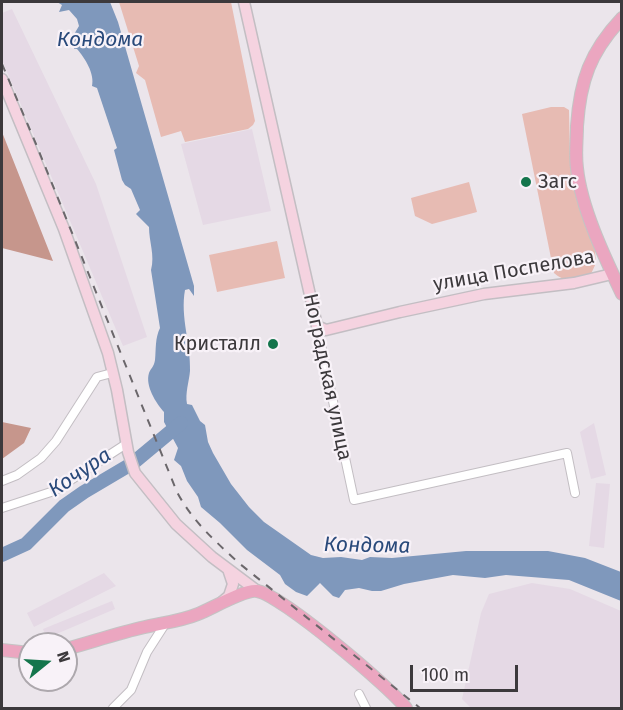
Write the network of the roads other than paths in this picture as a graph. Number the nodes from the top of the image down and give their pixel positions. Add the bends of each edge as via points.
1 (244, 2) edge
2 (621, 18) edge
3 (2, 79) edge
4 (612, 274) junction
5 (621, 294) edge
6 (317, 326) junction
7 (112, 372) junction
8 (127, 448) junction
9 (2, 481) edge
10 (575, 493) dead end
11 (2, 508) edge
12 (228, 568) junction
13 (256, 590) junction
14 (218, 606) junction
15 (165, 624) junction
16 (78, 646) edge
17 (2, 650) edge
18 (18, 652) edge
19 (359, 694) dead end
20 (113, 708) edge
21 (366, 708) edge
22 (406, 708) edge

1 - 6 street, Ноградская улица
2 - 4 main road, улица Поспелова via 590,62 582,86 577,141 583,195
3 - 7 street via 64,229
4 - 5 main road
4 - 6 street, улица Поспелова via 574,284 484,294 326,330
6 - 10 street, Ноградская улица via 354,500 567,453
7 - 8 street
7 - 9 street via 97,377 41,458
8 - 11 street via 54,491
8 - 12 street via 135,473 176,524
12 - 13 street
12 - 14 street via 232,590
13 - 14 main road
13 - 22 main road via 272,597 368,670
14 - 15 main road
15 - 16 main road
15 - 20 street via 147,652 131,690
17 - 18 main road
19 - 21 street

